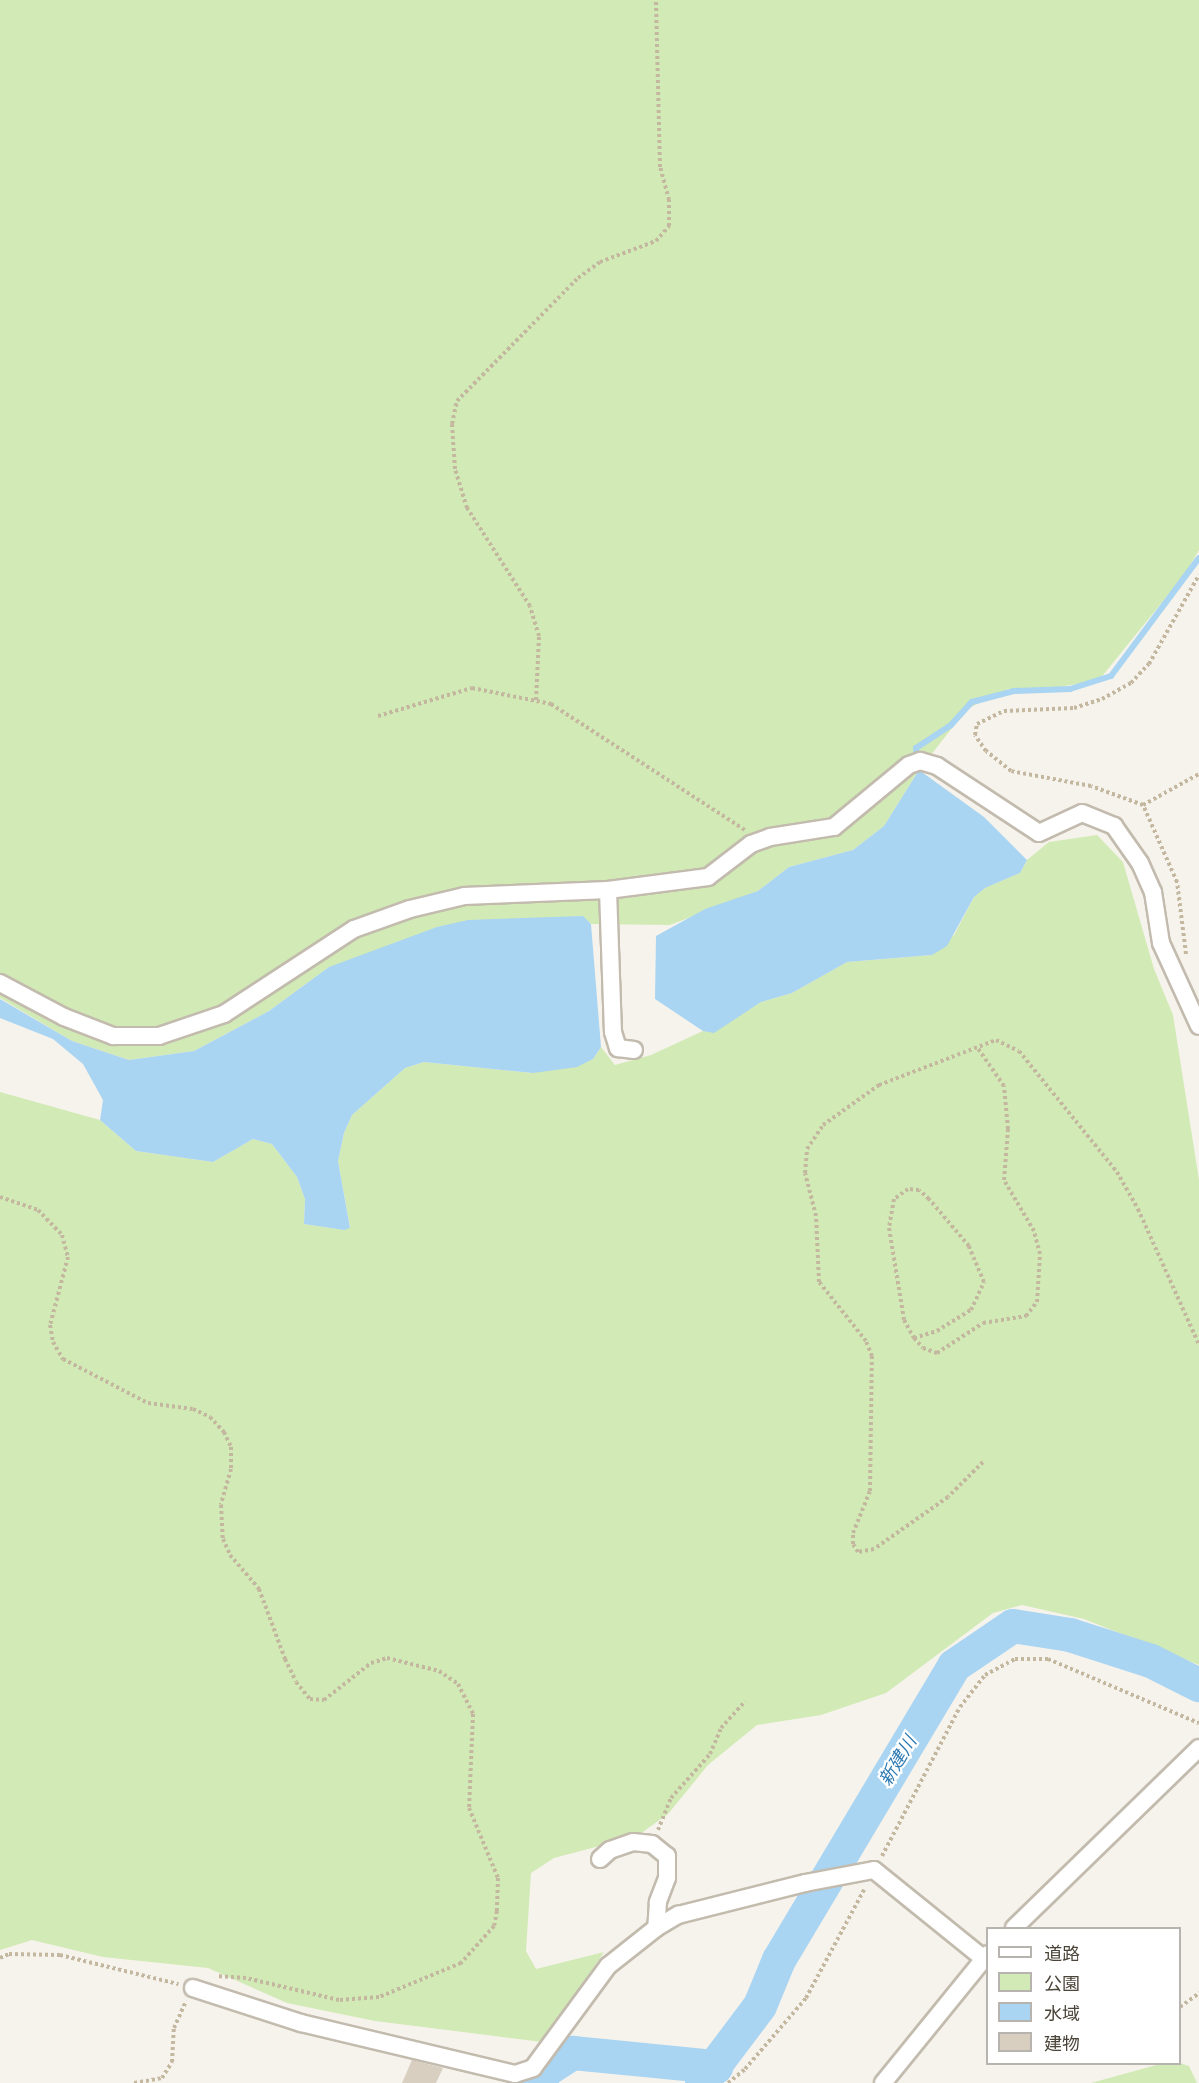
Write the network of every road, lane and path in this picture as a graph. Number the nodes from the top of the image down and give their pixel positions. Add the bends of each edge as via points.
1 (656, 0) edge
2 (1199, 575) edge
3 (536, 700) junction
4 (378, 716) dead end
5 (1199, 774) edge
6 (1143, 805) junction
7 (760, 840) junction
8 (608, 890) junction
9 (1188, 963) dead end
10 (0, 983) edge
11 (1199, 1026) edge
12 (977, 1047) junction
13 (634, 1050) dead end
14 (0, 1197) edge
15 (914, 1338) junction
16 (1199, 1345) edge
17 (983, 1462) dead end
18 (745, 1701) dead end
19 (1199, 1723) edge
20 (1199, 1748) edge
21 (652, 1844) junction
22 (600, 1859) dead end
23 (874, 1870) junction
24 (1016, 1927) edge
25 (656, 1928) junction
26 (985, 1956) edge
27 (0, 1958) edge
28 (193, 1988) junction
29 (1199, 1993) edge
30 (1181, 2006) edge
31 (134, 2083) edge
32 (728, 2083) edge
33 (883, 2083) edge

1 - 3 path via 660,167 669,200 669,225 656,241 600,262 579,278 456,401 452,424 456,469 466,508 530,606 539,636
2 - 6 path via 1149,664 1131,683 1102,699 1074,708 1004,711 977,724 975,735 1011,771 1091,786
3 - 4 path via 472,688
3 - 7 path via 551,704
5 - 6 path
6 - 9 path via 1177,882
7 - 8 street via 708,877
7 - 11 street via 834,827 909,765 920,761 937,766 1039,833 1082,813 1114,826 1140,863 1153,892 1161,943
8 - 10 street via 464,896 410,909 354,929 224,1014 159,1036 114,1036 64,1017
8 - 13 street via 613,1032 618,1048
12 - 15 path via 1006,1096 1004,1180 1034,1231 1040,1254 1037,1302 1026,1316 983,1323 937,1353 923,1348
12 - 16 path via 996,1040 1019,1051 1117,1172 1138,1209
12 - 17 path via 879,1085 842,1108 813,1137 807,1149 805,1173 816,1216 819,1282 872,1356 870,1491 852,1544 858,1552 874,1550 948,1497
14 - 28 path via 38,1210 62,1235 68,1257 50,1325 53,1342 63,1359 148,1403 193,1409 210,1417 224,1432 231,1447 231,1469 221,1505 223,1539 230,1555 259,1589 285,1659 310,1699 324,1700 371,1663 387,1658 439,1671 468,1697 473,1714 469,1808 498,1878 497,1911 494,1926 461,1964 379,1997 339,2000 225,1976 214,1976
15 - 15 path via 904,1320 890,1228 894,1199 908,1189 919,1190 929,1199 969,1246 984,1282 971,1310 937,1331
18 - 21 path via 721,1728 710,1754 671,1798
19 - 23 path via 1048,1659 1015,1659 985,1676 960,1707
20 - 24 street
21 - 22 street via 633,1842 610,1850
21 - 25 street via 667,1856 667,1878 658,1902
23 - 25 street via 678,1915
23 - 26 street
23 - 32 path via 806,1998 745,2069
25 - 28 street via 608,1966 533,2068 516,2074 301,2023
26 - 33 street
27 - 28 path via 9,1954 60,1954
28 - 31 path via 174,2028 172,2062 162,2079
29 - 30 path

